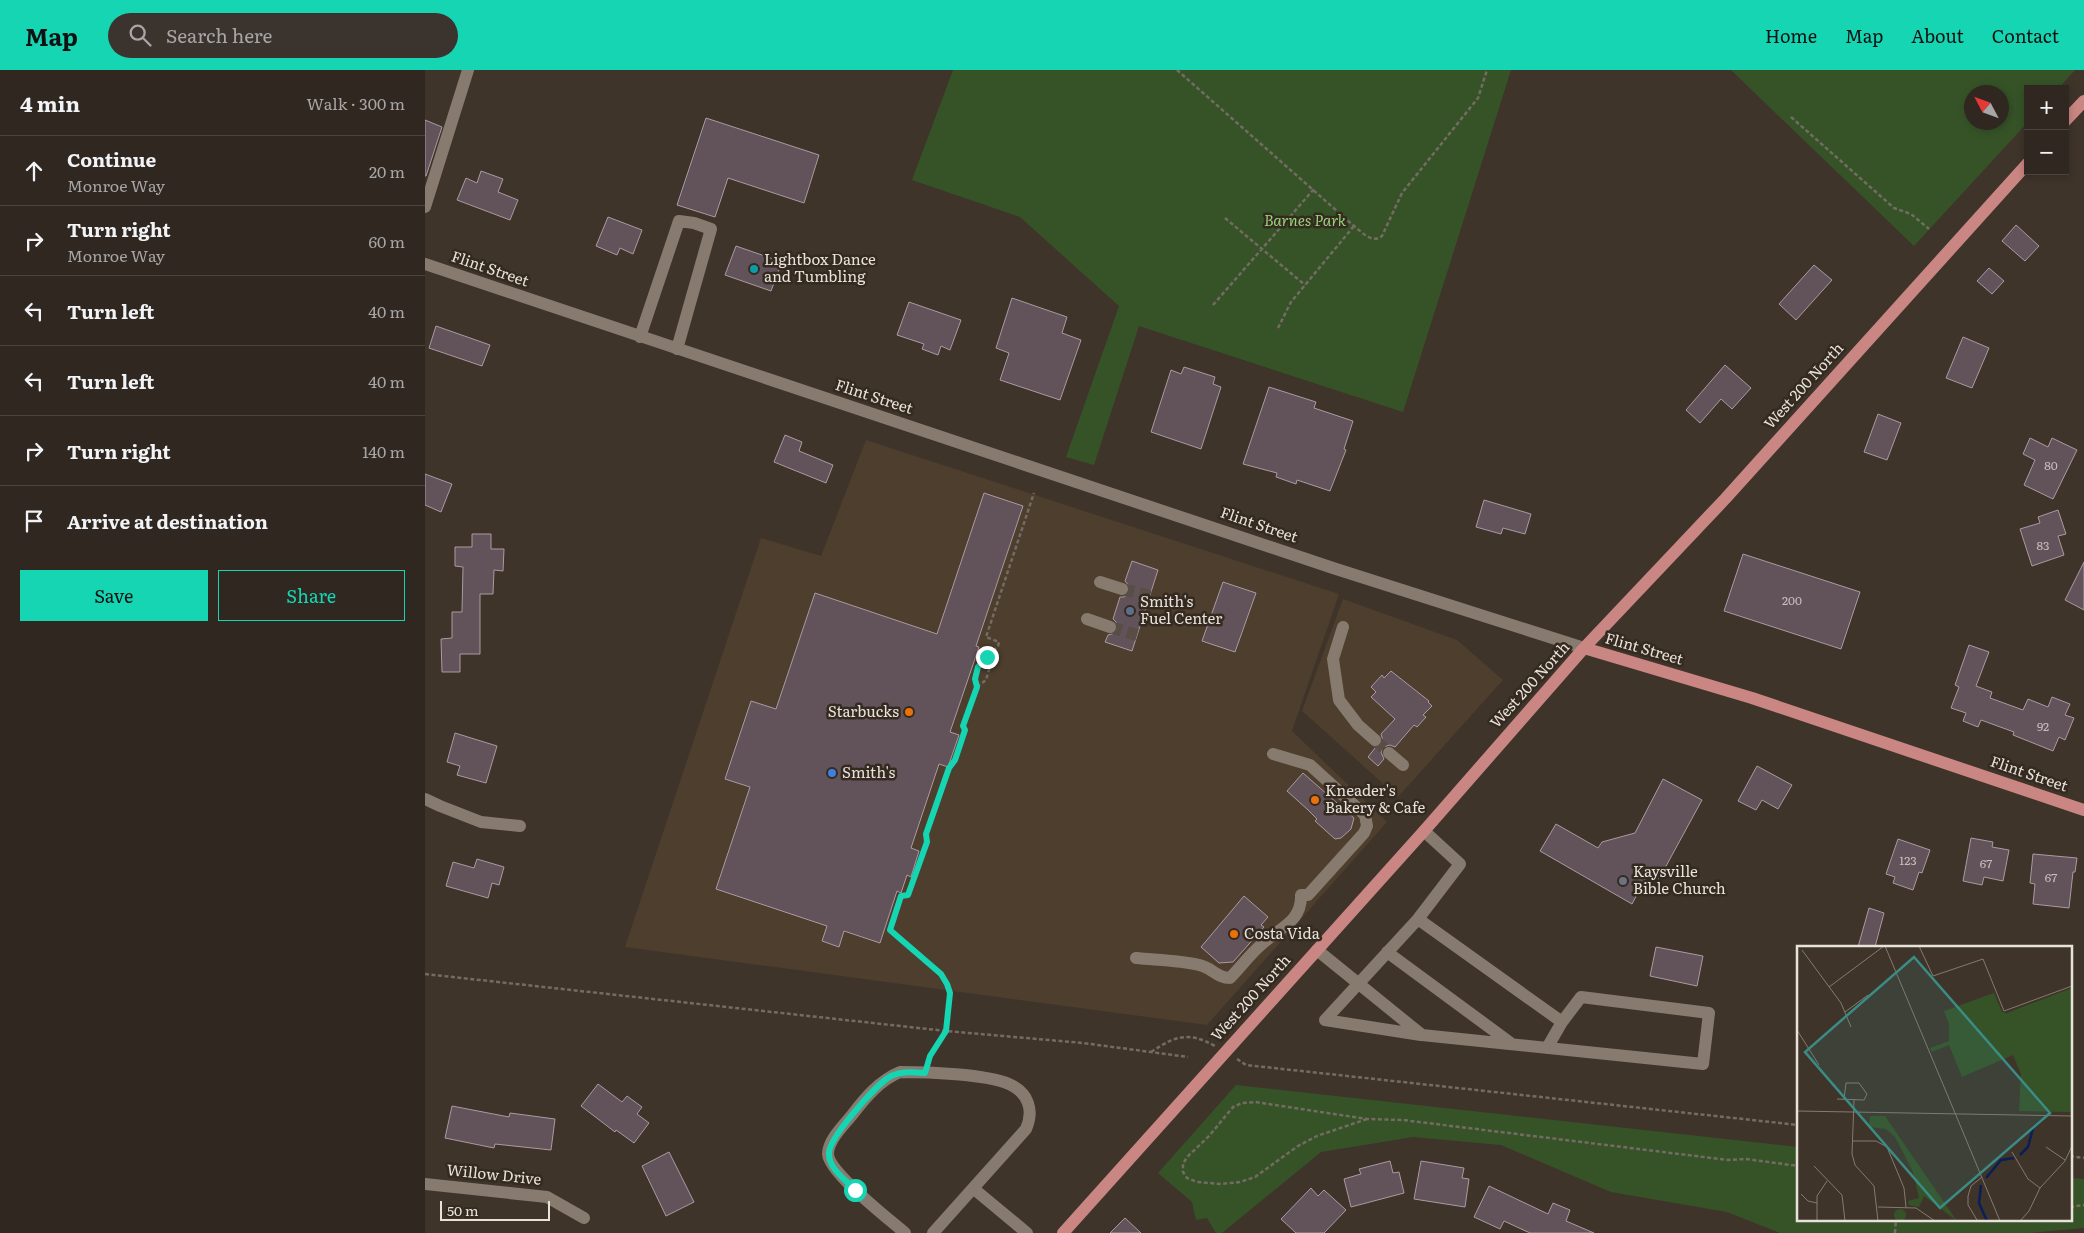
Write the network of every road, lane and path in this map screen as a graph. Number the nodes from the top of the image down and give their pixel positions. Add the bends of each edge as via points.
1 (468, 70) edge
2 (1177, 70) edge
3 (1487, 70) edge
4 (2084, 100) edge
5 (1791, 117) dead end
6 (2069, 117) edge
7 (2024, 167) edge
8 (1314, 189) junction
9 (425, 206) edge
10 (1225, 218) dead end
11 (1355, 226) junction
12 (1929, 229) dead end
13 (1262, 249) junction
14 (425, 264) edge
15 (1305, 285) junction
16 (1213, 305) dead end
17 (1278, 328) dead end
18 (640, 337) junction
19 (677, 349) junction
20 (1034, 493) dead end
21 (1100, 582) dead end
22 (1122, 589) tunnel mouth
23 (1087, 619) dead end
24 (1110, 626) tunnel mouth
25 (1343, 627) dead end
26 (1584, 648) junction
27 (994, 651) junction
28 (977, 687) junction
29 (965, 720) junction
30 (970, 722) dead end
31 (1375, 740) tunnel mouth
32 (1389, 753) tunnel mouth
33 (1273, 754) dead end
34 (1403, 765) dead end
35 (425, 799) edge
36 (2084, 810) edge
37 (520, 826) dead end
38 (1424, 831) junction
39 (1418, 918) junction
40 (1317, 950) junction
41 (1387, 952) junction
42 (1136, 958) dead end
43 (425, 974) edge
44 (1358, 983) junction
45 (1562, 1022) junction
46 (946, 1031) junction
47 (1422, 1035) junction
48 (1203, 1040) dead end
49 (1512, 1044) junction
50 (1547, 1048) junction
51 (1151, 1052) junction
52 (1188, 1057) dead end
53 (1246, 1064) dead end
54 (925, 1073) junction
55 (1367, 1119) junction
56 (1797, 1126) edge
57 (2071, 1156) edge
58 (2084, 1158) edge
59 (1797, 1166) edge
60 (425, 1184) edge
61 (974, 1189) junction
62 (2084, 1204) edge
63 (2071, 1207) edge
64 (584, 1218) dead end
65 (1895, 1220) edge
66 (905, 1233) edge
67 (933, 1233) edge
68 (1027, 1233) edge
69 (1063, 1233) edge
70 (1895, 1233) edge

1 - 9 street
2 - 8 path
3 - 11 path via 1478,98 1402,193 1382,236 1372,240
4 - 6 main road
5 - 12 path via 1894,208 1911,214
7 - 26 main road, West 200 North via 1731,492
8 - 11 path
8 - 13 path
10 - 13 path
11 - 15 path
13 - 15 path
13 - 16 path
14 - 18 street, Flint Street
15 - 17 path via 1291,302
18 - 19 street, Flint Street
18 - 19 street via 679,221 694,223 711,229
19 - 26 street, Flint Street via 1327,566
20 - 27 path via 986,637 999,642
21 - 22 street
23 - 24 street
25 - 31 street via 1333,659 1339,700 1358,726
26 - 36 main road, Flint Street via 1761,701
26 - 38 main road, West 200 North
27 - 28 path via 986,680
27 - 28 path via 978,667
28 - 29 path
29 - 30 path
29 - 46 path via 955,760 949,768 926,834 927,842 908,895 903,895 890,930 941,974 947,984 950,993
32 - 34 street
33 - 42 street via 1310,765 1365,816 1365,833 1309,895 1301,895 1302,906 1287,925 1262,943 1230,978 1221,978 1200,965
35 - 37 street via 481,822
38 - 39 street via 1460,864
38 - 40 main road, West 200 North
39 - 41 street
39 - 45 street
40 - 44 street
40 - 69 main road, West 200 North
41 - 44 street
41 - 49 street
43 - 46 path
44 - 47 street
44 - 47 street via 1325,1020
45 - 50 street
45 - 50 street via 1581,997 1709,1013 1703,1064
46 - 51 path
46 - 54 path via 930,1056
47 - 49 street
48 - 51 path via 1186,1036 1169,1040
49 - 50 street
51 - 52 path
53 - 56 path
54 - 61 street via 981,1077 1009,1084 1028,1101 1031,1117 1025,1129
54 - 66 street via 900,1072 877,1086 830,1145 828,1154 840,1175
55 - 55 path via 1255,1102 1242,1103 1233,1108 1187,1157 1183,1172 1187,1178 1197,1182 1240,1182 1255,1177 1310,1139
55 - 59 path via 1403,1120
57 - 58 path
60 - 64 street, Willow Drive via 547,1197
61 - 67 street
61 - 68 street
62 - 63 path
65 - 70 path

